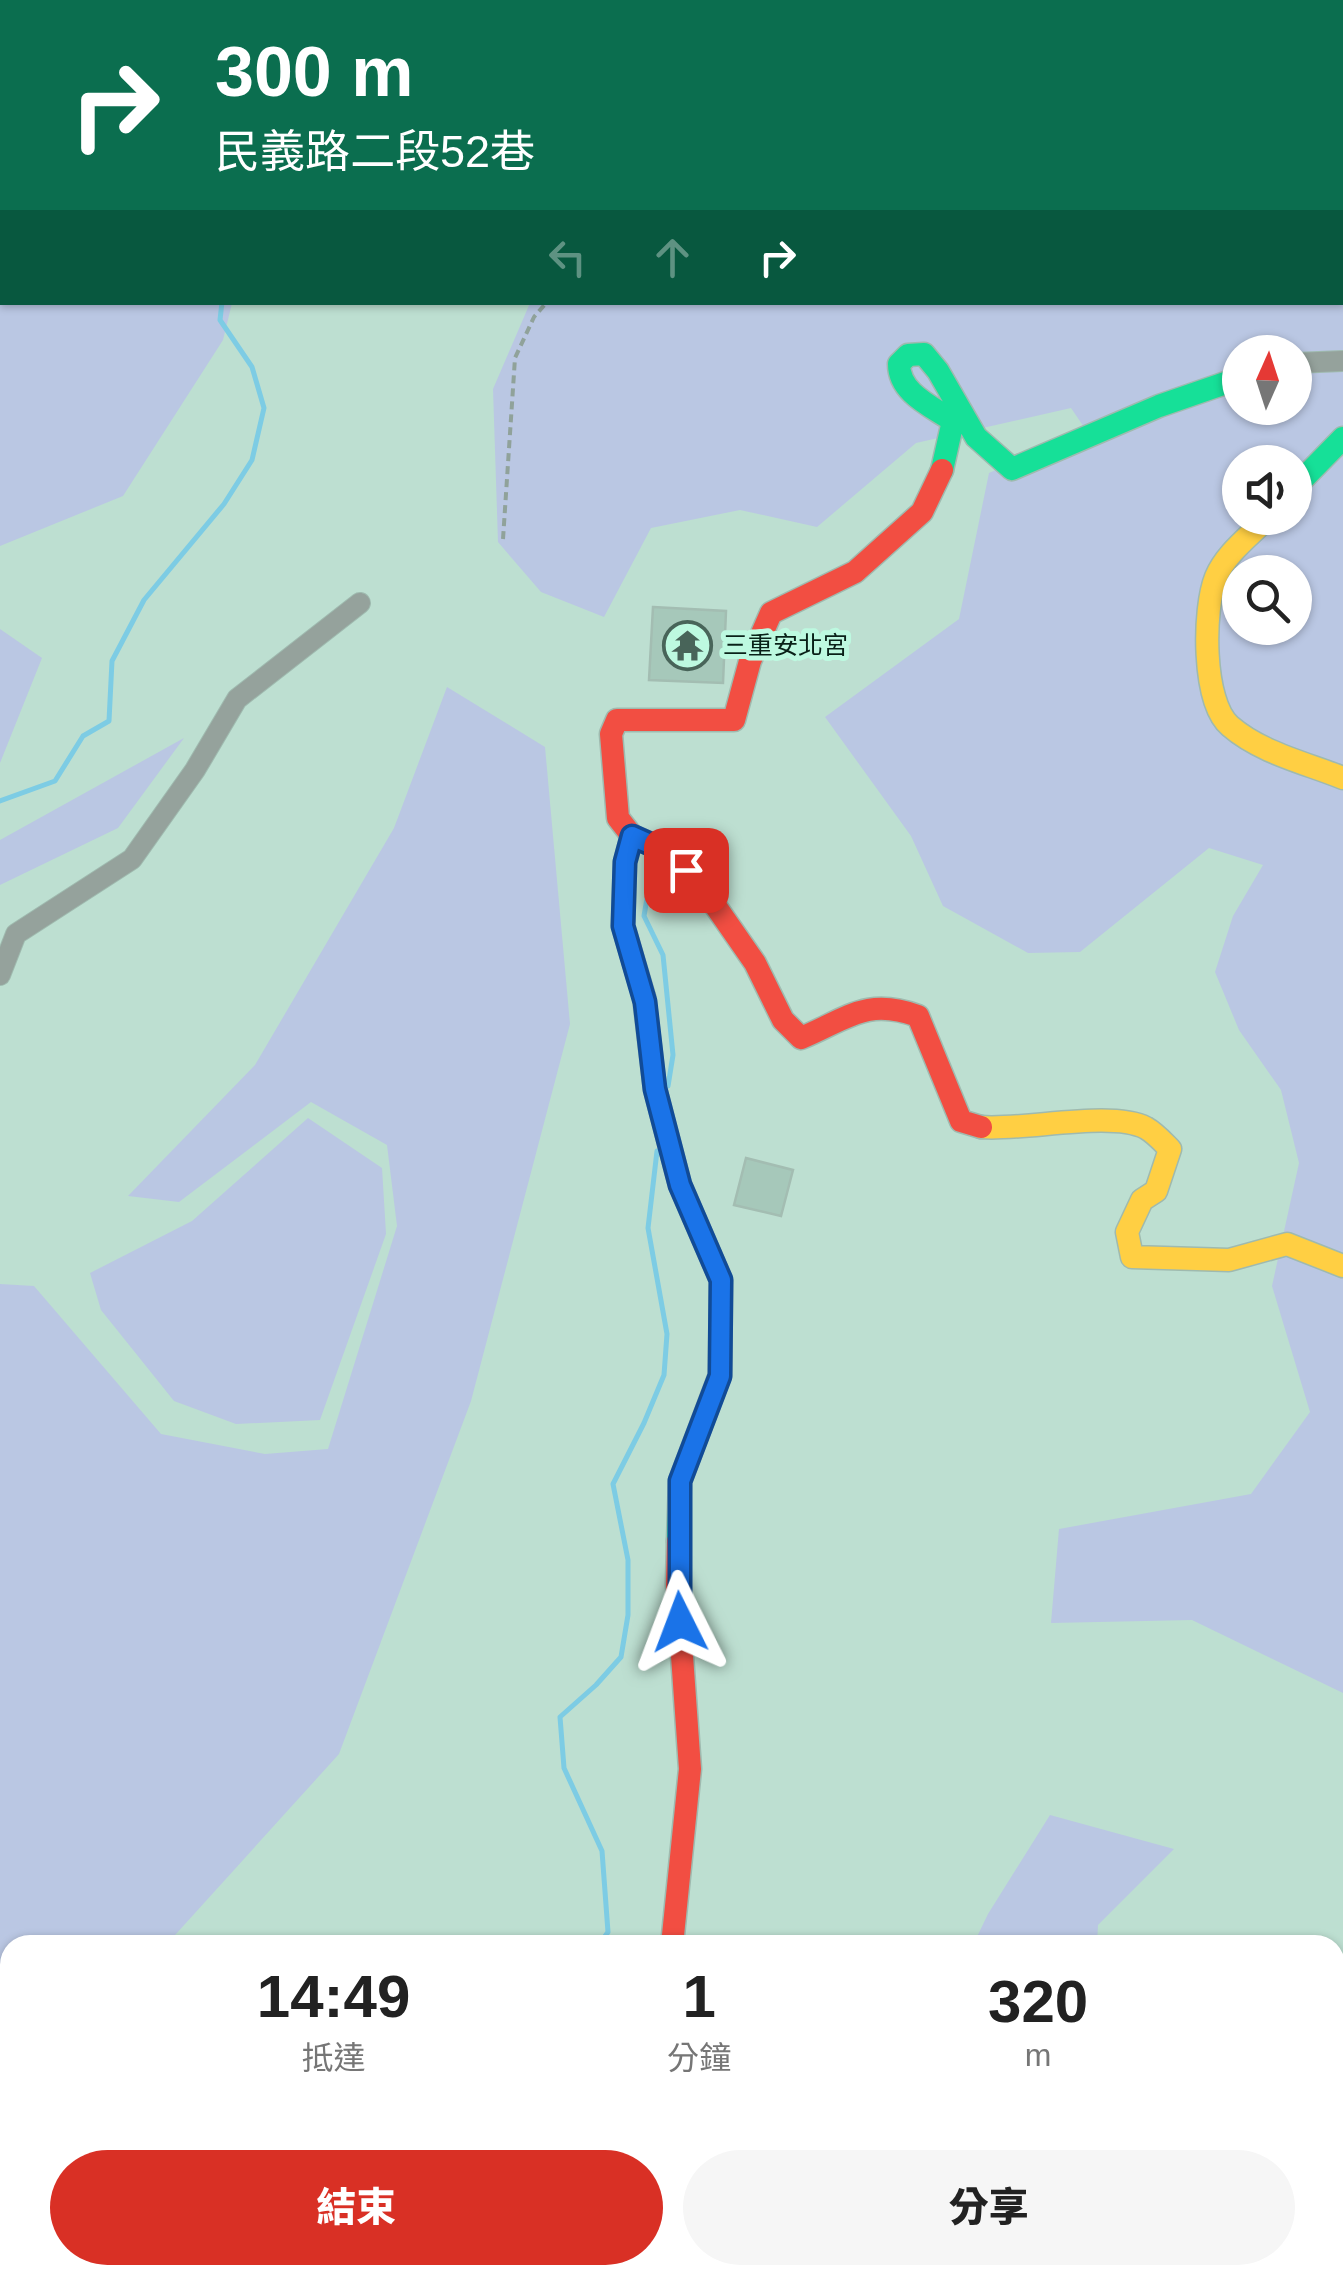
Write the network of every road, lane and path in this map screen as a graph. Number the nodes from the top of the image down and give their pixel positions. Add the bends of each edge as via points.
1 (544, 305) edge
2 (1343, 361) edge
3 (1312, 362) edge
4 (1222, 384) edge
5 (1343, 438) edge
6 (1312, 470) edge
7 (1253, 535) edge
8 (503, 539) dead end
9 (360, 603) dead end
10 (1343, 778) edge
11 (632, 836) junction
12 (0, 974) edge
13 (1343, 1266) edge
14 (673, 1935) edge

1 - 8 path via 515,358
2 - 3 street
4 - 11 street via 1012,469 976,436 924,354 908,355 898,378 953,421 945,462 922,512 855,572 771,613 734,720 618,720 611,734 618,818
5 - 6 street
7 - 10 street via 1216,577 1208,680 1216,712 1248,738
9 - 12 street via 238,699 132,859 16,934
11 - 13 street via 668,852 704,888 755,962 783,1020 801,1038 860,1008 892,1004 918,1016 961,1121 979,1130 1098,1122 1143,1126 1170,1149 1156,1191 1142,1200 1127,1232 1132,1257 1229,1260 1287,1244
11 - 14 street via 623,926 645,1002 655,1089 680,1185 721,1280 720,1376 680,1481 677,1585 690,1769

